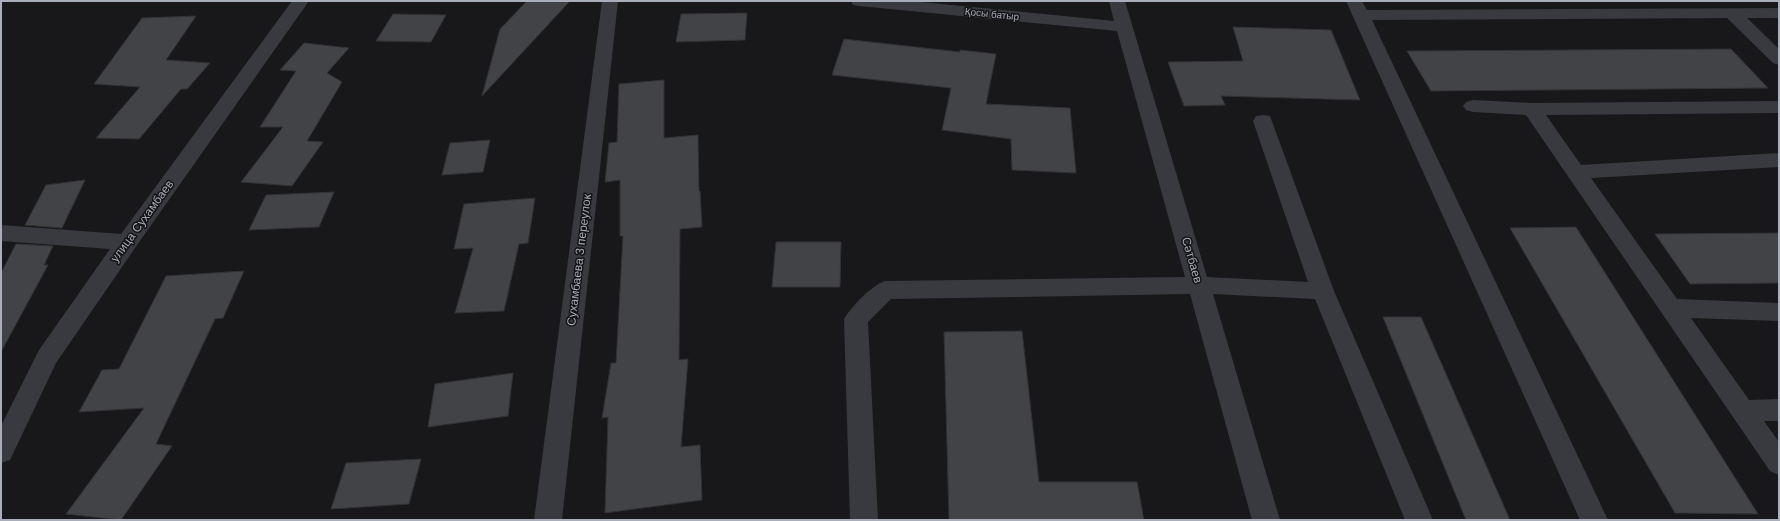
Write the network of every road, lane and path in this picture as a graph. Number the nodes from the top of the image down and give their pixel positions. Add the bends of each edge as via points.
1 (301, 1) edge
2 (610, 1) edge
3 (859, 1) edge
4 (1117, 1) edge
5 (1357, 8) edge
6 (1779, 13) edge
7 (1732, 14) junction
8 (1125, 27) junction
9 (1779, 59) edge
10 (1473, 106) dead end
11 (1779, 107) edge
12 (1532, 110) junction
13 (1263, 121) dead end
14 (1779, 160) edge
15 (1576, 172) junction
16 (1, 233) edge
17 (127, 242) junction
18 (1199, 285) junction
19 (1323, 291) junction
20 (1671, 308) junction
21 (1779, 312) edge
22 (1779, 410) edge
23 (1742, 411) junction
24 (1, 452) edge
25 (1779, 463) edge
26 (548, 520) edge
27 (864, 520) edge
28 (1266, 520) edge
29 (1419, 520) edge
30 (1594, 520) edge

1 - 17 street, улица Сухамбаев
2 - 26 street, Сухамбаева 3 переулок
3 - 8 street, Қосы батыр
4 - 8 street, Сәтбаев
5 - 7 street
5 - 30 street
6 - 7 street
7 - 9 street
8 - 18 street, Сәтбаев
10 - 12 street
11 - 12 street
12 - 15 street
13 - 19 street
14 - 15 street
15 - 20 street
16 - 17 street
17 - 24 street, улица Сухамбаев via 47,357
18 - 19 street
18 - 27 street via 885,290 856,319
18 - 28 street, Сәтбаев
19 - 29 street
20 - 21 street
20 - 23 street
22 - 23 street
23 - 25 street

